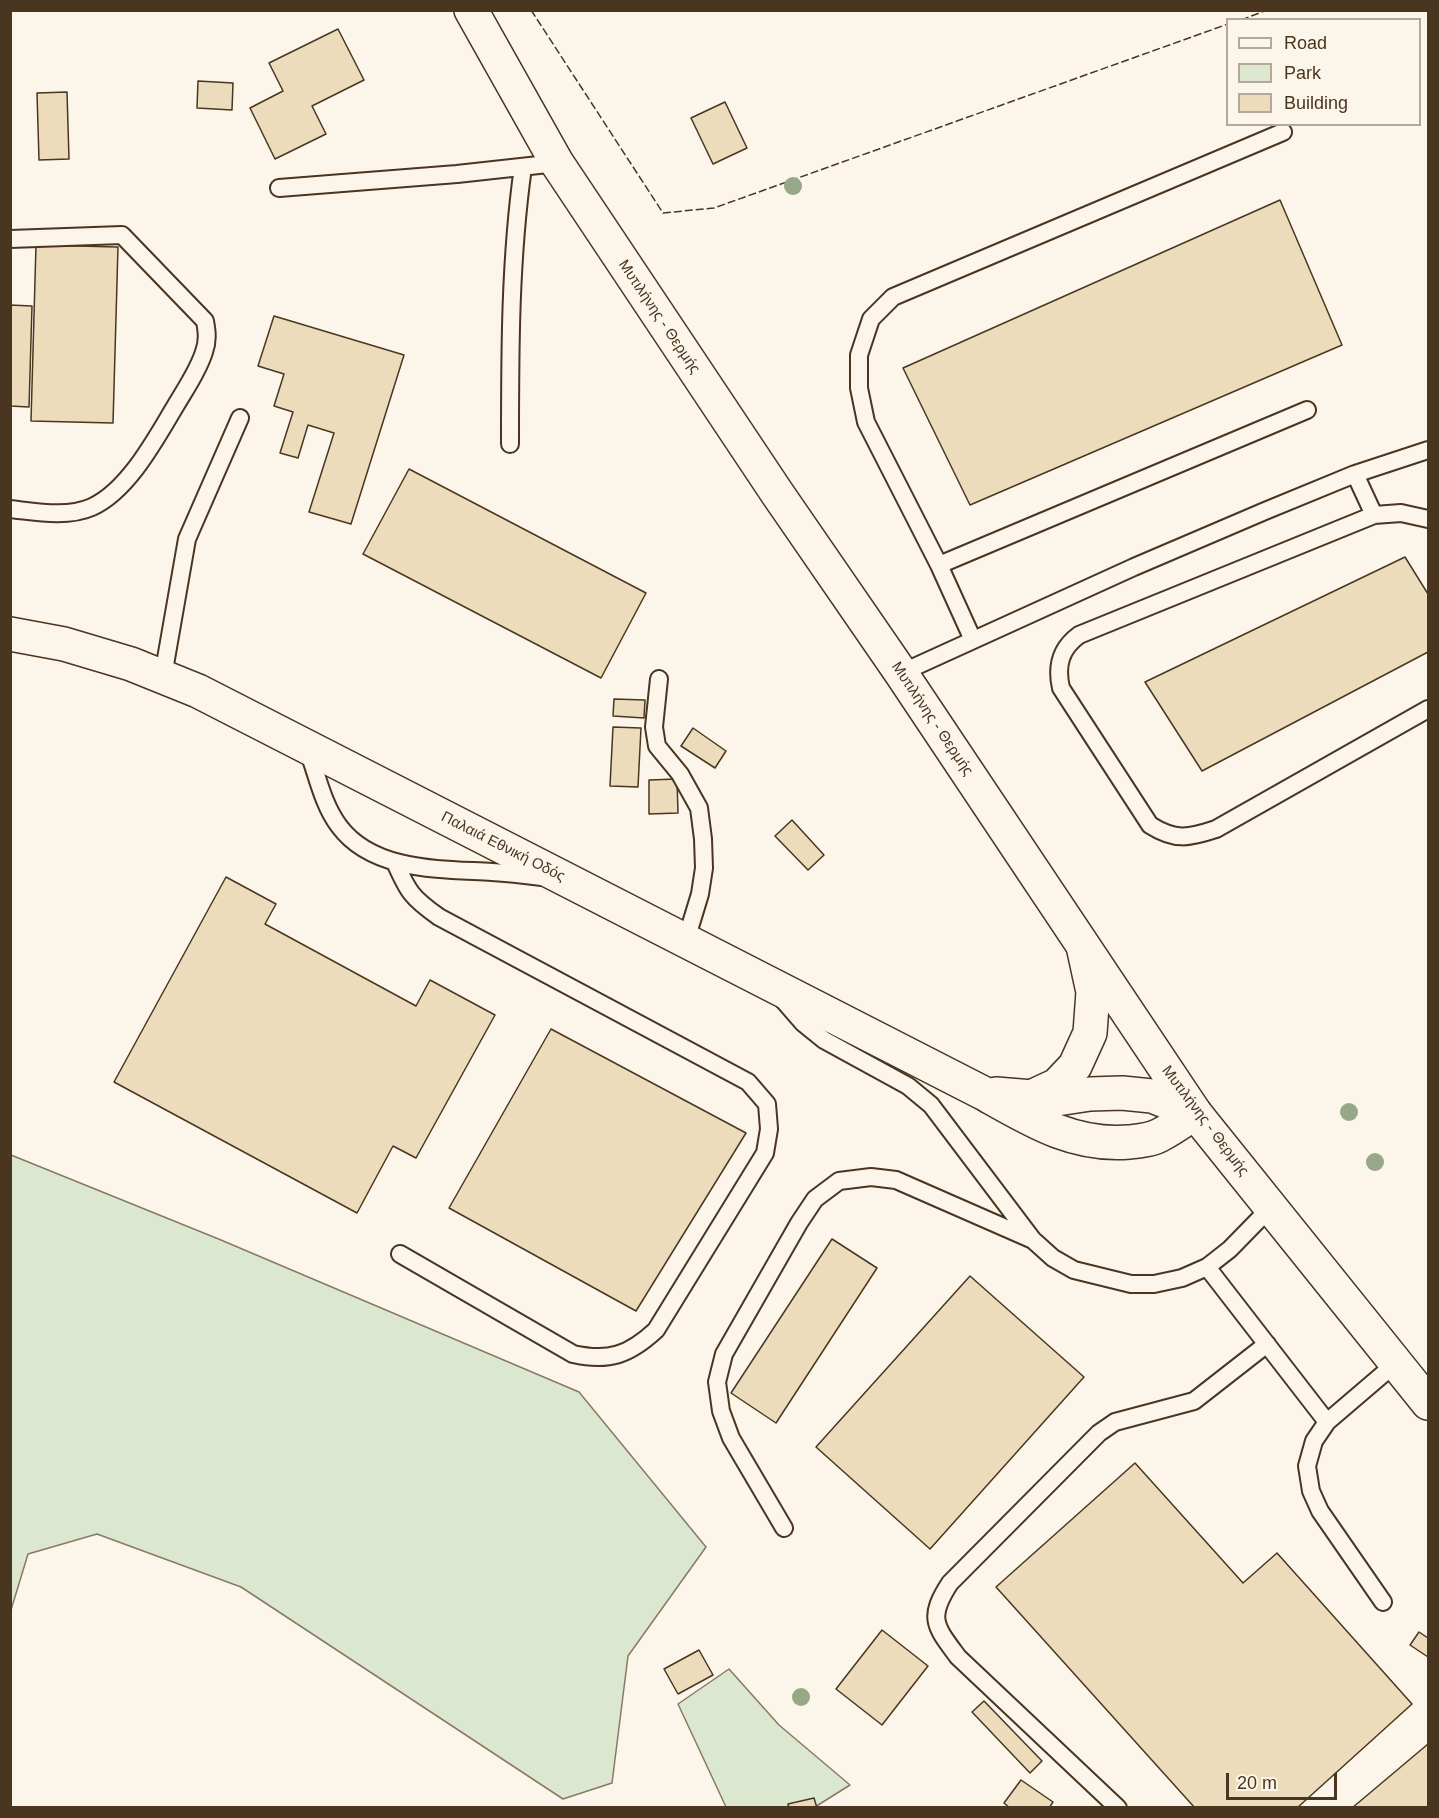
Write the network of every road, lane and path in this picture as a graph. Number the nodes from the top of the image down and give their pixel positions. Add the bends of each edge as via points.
1 (471, 10) edge
2 (1283, 132) dead end
3 (556, 163) junction
4 (523, 167) junction
5 (279, 188) dead end
6 (10, 239) edge
7 (1307, 410) dead end
8 (240, 418) dead end
9 (510, 444) dead end
10 (1428, 450) edge
11 (1355, 474) junction
12 (10, 509) edge
13 (1374, 515) junction
14 (1428, 519) edge
15 (939, 565) junction
16 (10, 634) edge
17 (973, 640) junction
18 (901, 673) junction
19 (163, 676) junction
20 (659, 679) dead end
21 (1428, 709) edge
22 (307, 746) junction
23 (395, 862) junction
24 (566, 879) junction
25 (686, 940) junction
26 (1083, 946) junction
27 (768, 982) junction
28 (983, 1093) junction
29 (1028, 1098) junction
30 (1195, 1113) junction
31 (1271, 1207) junction
32 (1033, 1240) junction
33 (400, 1254) dead end
34 (1207, 1267) junction
35 (1267, 1344) junction
36 (1396, 1363) junction
37 (1428, 1403) edge
38 (1327, 1422) junction
39 (784, 1528) dead end
40 (1383, 1602) dead end
41 (1118, 1808) edge

1 - 3 main road, Μυτιλήνης - Θερμής
2 - 15 lane via 892,297 871,319 859,355 859,388 866,422
3 - 4 lane
3 - 18 main road, Μυτιλήνης - Θερμής
4 - 5 lane
4 - 9 lane via 515,223 510,323
6 - 12 lane via 122,235 205,321 208,336 197,369 148,450 111,495 92,507 71,513
7 - 15 lane
8 - 19 lane via 187,539
10 - 11 lane
11 - 13 lane
11 - 17 lane
13 - 14 lane via 1401,513
13 - 21 lane via 1079,635 1068,643 1062,655 1058,672 1061,688 1150,825 1164,834 1184,838 1216,829
15 - 17 lane
16 - 19 main road, Παλαιά Εθνική Οδός via 64,644
17 - 18 lane
18 - 26 main road, Μυτιλήνης - Θερμής
19 - 22 main road, Παλαιά Εθνική Οδός
20 - 25 lane via 654,727 657,746 680,774 699,808 703,840 700,894
22 - 23 lane via 339,827 359,846
22 - 24 main road, Παλαιά Εθνική Οδός
23 - 24 lane via 438,870
23 - 33 lane via 407,888 439,917 748,1082 767,1104 769,1129 765,1153 656,1330 619,1355 595,1359 573,1354
24 - 25 main road, Παλαιά Εθνική Οδός
25 - 27 main road, Παλαιά Εθνική Οδός
26 - 29 main road via 1093,992 1090,1033 1075,1066 1057,1085
26 - 30 main road, Μυτιλήνης - Θερμής
27 - 28 main road, Παλαιά Εθνική Οδός
27 - 32 lane via 824,1041 908,1086 931,1106
28 - 29 main road, Παλαιά Εθνική Οδός
28 - 30 main road, Παλαιά Εθνική Οδός via 1042,1126 1096,1142 1119,1143 1159,1136
29 - 30 main road, Παλαιά Εθνική Οδός via 1111,1093 1152,1096
30 - 31 main road, Μυτιλήνης - Θερμής
31 - 34 lane via 1230,1250
31 - 36 main road, Μυτιλήνης - Θερμής
32 - 34 lane via 1074,1270 1131,1284 1182,1278
32 - 39 lane via 896,1180 871,1177 839,1181 815,1199 724,1354 717,1382 721,1411 731,1438
34 - 35 lane
35 - 38 lane
35 - 41 lane via 1194,1401 1123,1419 1099,1433 950,1583 940,1599 935,1617 941,1634 958,1657
36 - 37 main road, Μυτιλήνης - Θερμής
36 - 38 lane
38 - 40 lane via 1314,1441 1307,1466 1311,1491 1320,1511

